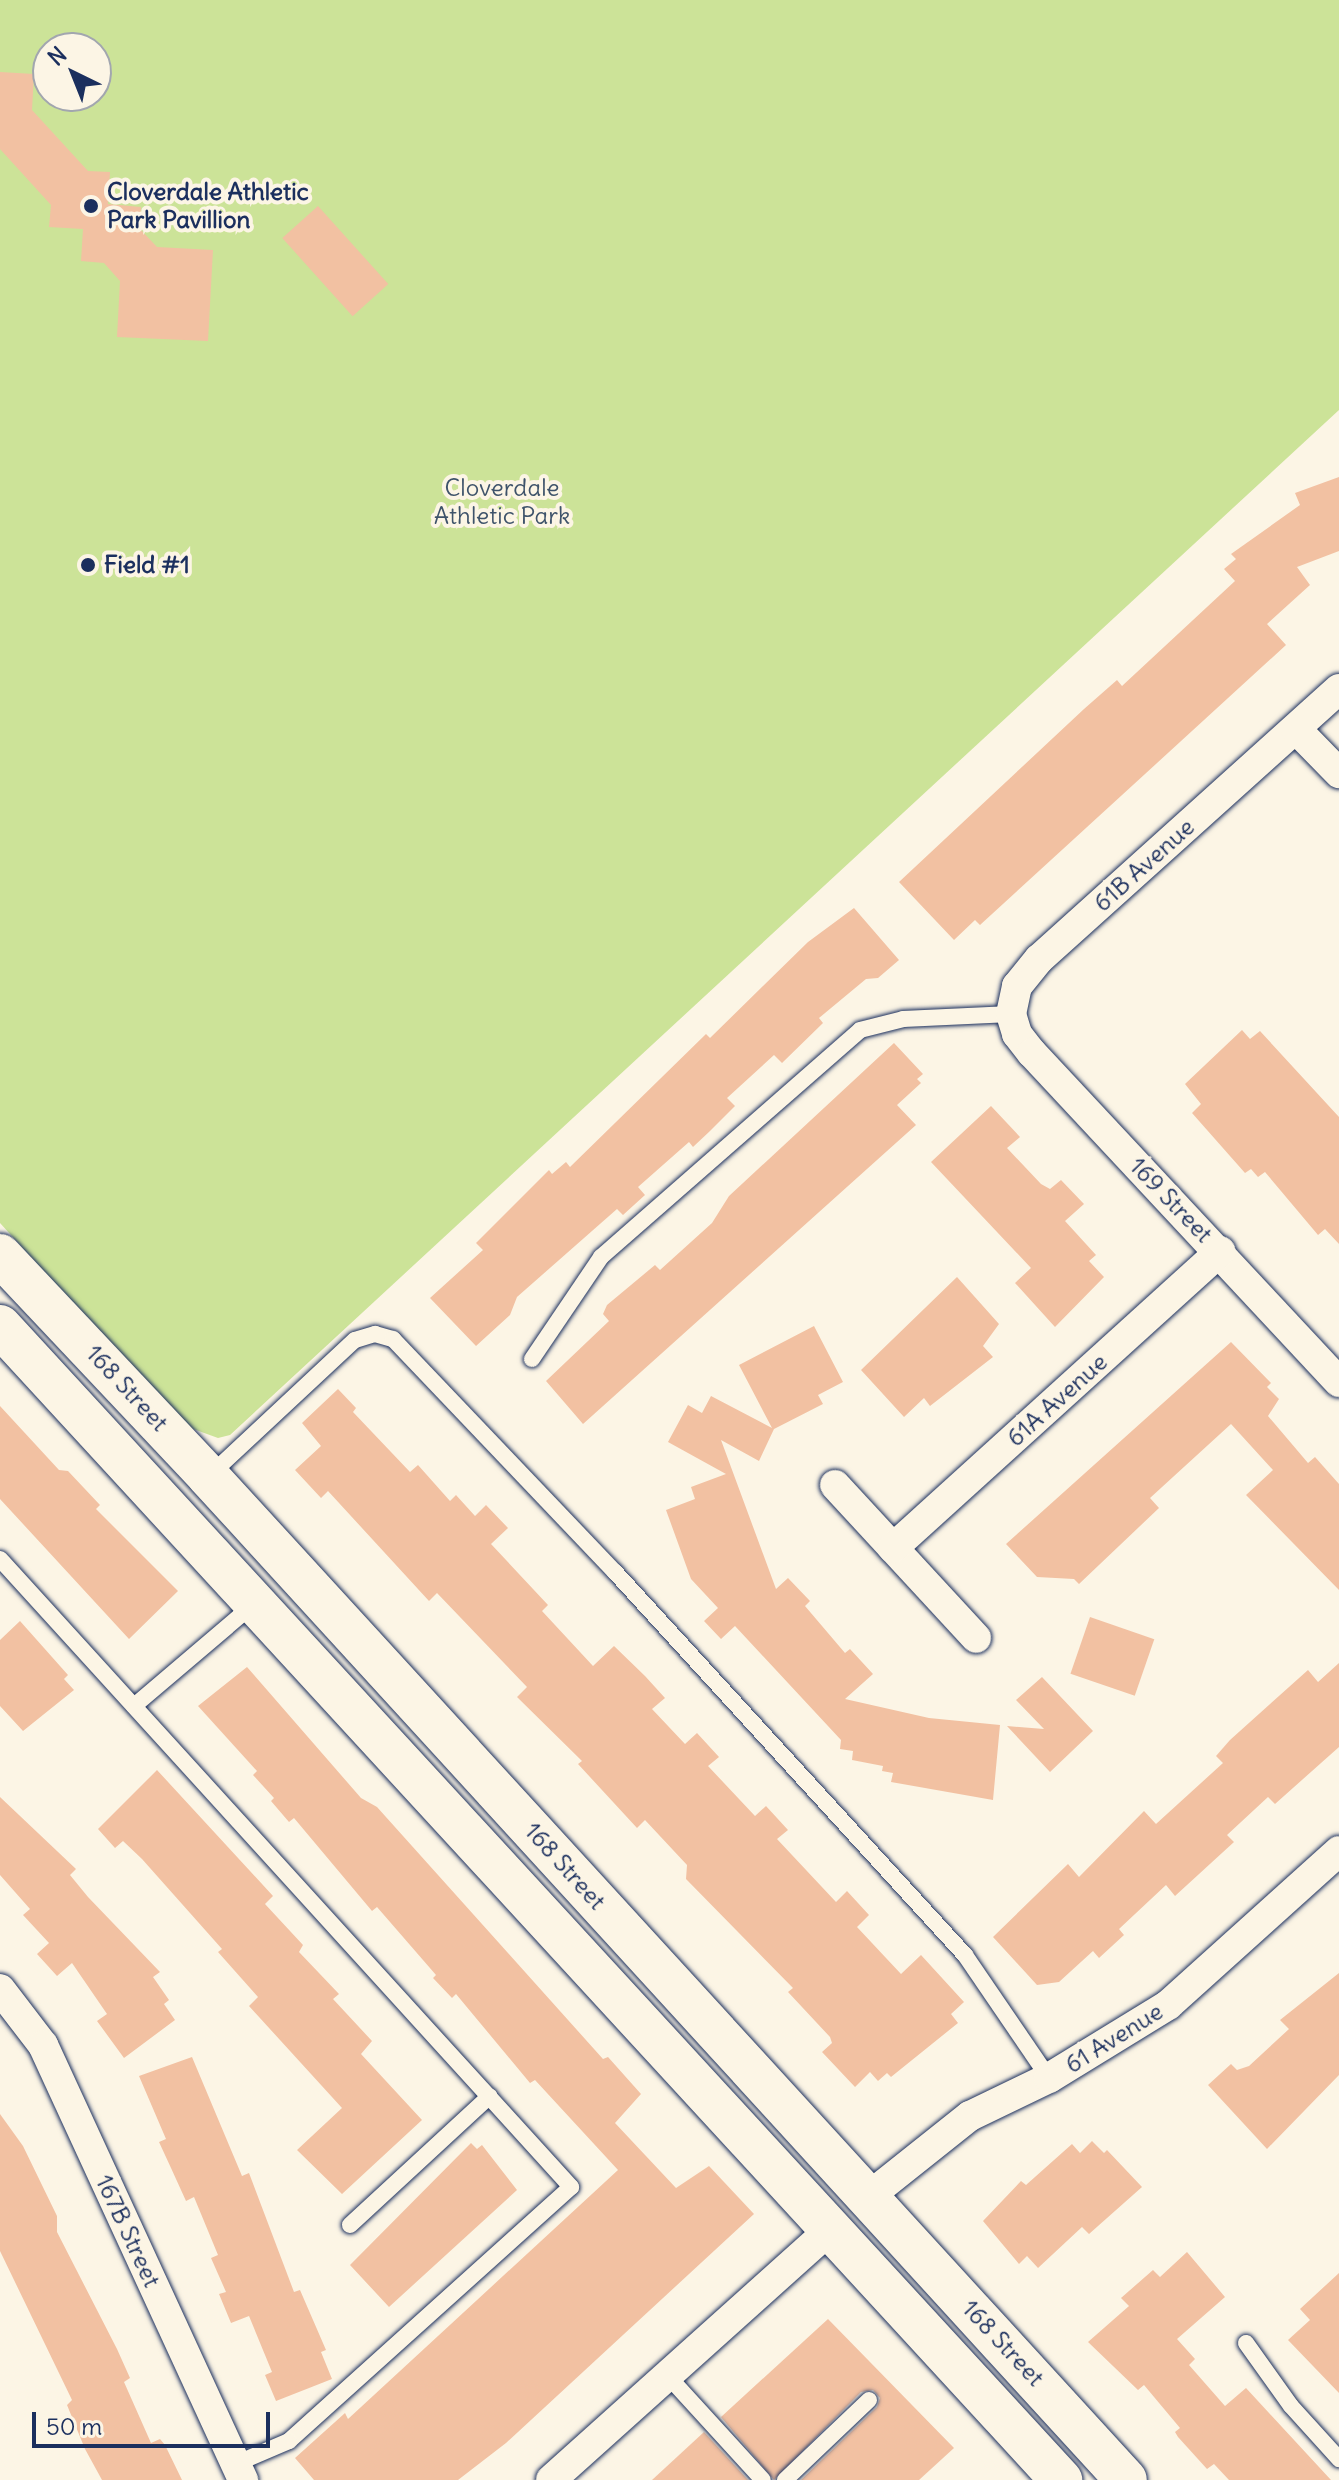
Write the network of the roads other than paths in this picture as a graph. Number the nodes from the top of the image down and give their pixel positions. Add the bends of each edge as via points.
1 (1339, 689) edge
2 (1296, 729) junction
3 (1339, 773) edge
4 (1011, 1014) junction
5 (1220, 1251) junction
6 (0, 1255) edge
7 (0, 1326) edge
8 (532, 1359) dead end
9 (1339, 1382) edge
10 (208, 1476) junction
11 (835, 1485) dead end
12 (893, 1548) junction
13 (0, 1559) edge
14 (255, 1603) junction
15 (976, 1638) dead end
16 (134, 1706) junction
17 (1339, 1851) edge
18 (591, 1966) junction
19 (0, 1989) edge
20 (1049, 2078) junction
21 (490, 2096) junction
22 (868, 2197) junction
23 (350, 2225) dead end
24 (832, 2228) junction
25 (1246, 2343) dead end
26 (667, 2375) junction
27 (869, 2400) dead end
28 (1078, 2426) junction
29 (1339, 2459) edge
30 (239, 2472) edge
31 (551, 2480) edge
32 (763, 2480) edge
33 (785, 2480) edge
34 (1061, 2480) edge
35 (1126, 2480) edge

1 - 2 street, 61B Avenue
2 - 3 street
2 - 4 street, 61B Avenue via 1039,959 1017,986
4 - 5 street, 169 Street via 1017,1034 1032,1053
4 - 8 lane via 903,1019 860,1030 601,1257
5 - 9 street, 169 Street
5 - 12 street, 61A Avenue
6 - 10 main road, 168 Street
7 - 14 main road, 168 Street
10 - 20 lane via 355,1340 375,1334 393,1339 965,1955
10 - 22 main road, 168 Street
11 - 12 street
12 - 15 street
13 - 16 lane
14 - 16 lane
14 - 18 main road, 168 Street
16 - 21 lane
17 - 20 street, 61 Avenue via 1168,2005
18 - 22 main road via 669,2021 830,2189 840,2196
18 - 24 main road, 168 Street
19 - 30 street, 167B Street via 43,2045
20 - 22 street, 61 Avenue via 970,2116
21 - 23 lane
21 - 30 lane via 571,2187 289,2441
22 - 28 main road, 168 Street
24 - 26 street
24 - 28 main road via 860,2229 875,2239 1017,2388
24 - 34 main road, 168 Street
25 - 29 lane via 1291,2406
26 - 31 street
26 - 32 lane
27 - 33 lane
28 - 35 main road, 168 Street

